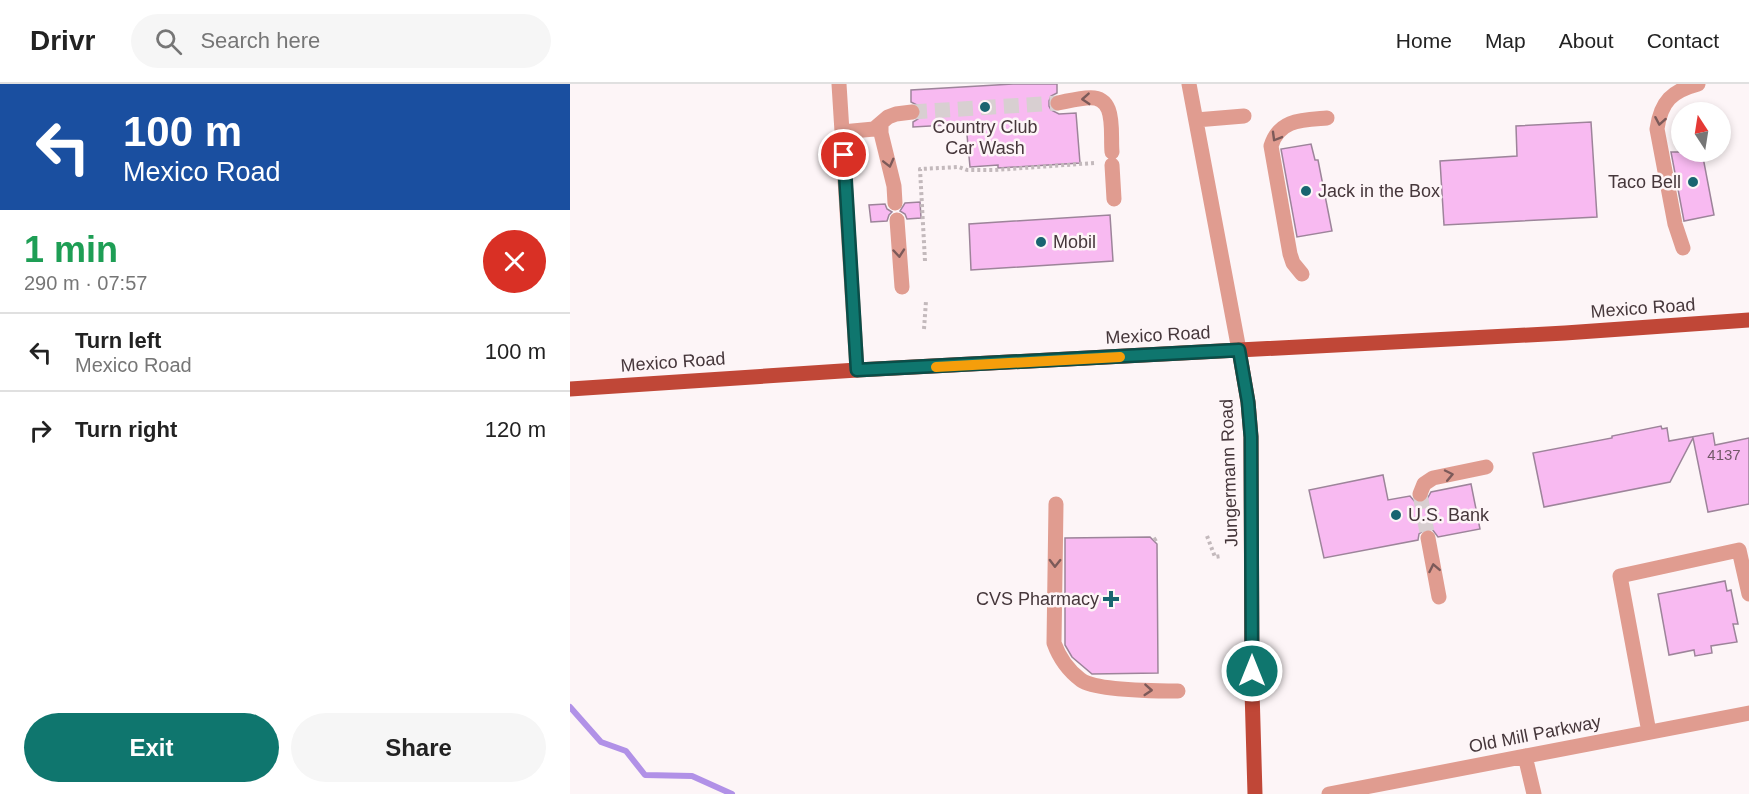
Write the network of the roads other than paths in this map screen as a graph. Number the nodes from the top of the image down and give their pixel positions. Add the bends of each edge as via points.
1 (839, 84) edge
2 (1189, 84) edge
3 (1698, 84) edge
4 (1058, 103) tunnel mouth
5 (912, 112) tunnel mouth
6 (1244, 116) dead end
7 (1327, 118) dead end
8 (1196, 120) junction
9 (881, 124) junction
10 (842, 132) junction
11 (1114, 199) dead end
12 (895, 203) dead end
13 (897, 220) dead end
14 (1683, 248) dead end
15 (1302, 274) dead end
16 (902, 287) dead end
17 (1749, 320) edge
18 (1239, 350) junction
19 (857, 370) junction
20 (570, 389) edge
21 (1486, 467) dead end
22 (1420, 494) dead end
23 (1056, 504) dead end
24 (1428, 538) tunnel mouth
25 (1749, 594) edge
26 (1439, 597) dead end
27 (1178, 691) dead end
28 (1749, 713) edge
29 (1649, 732) junction
30 (1525, 756) junction
31 (1255, 794) edge
32 (1329, 794) edge
33 (1534, 794) edge

1 - 10 street
2 - 8 street, Jungermann Road
3 -> 14 street via 1672,95 1659,115 1658,129 1675,224
11 -> 4 street via 1110,110 1096,98
5 - 9 street via 888,117
6 - 8 street
7 -> 15 street via 1289,123 1274,136 1271,146 1290,254
8 - 18 street, Jungermann Road
9 - 10 street via 874,129
9 -> 12 street
10 - 19 street
13 -> 16 street
17 - 18 main road, Mexico Road
18 - 19 main road, Mexico Road
18 - 31 main road, Jungermann Road via 1251,437
19 - 20 main road, Mexico Road
22 -> 21 street via 1424,484 1433,478
23 -> 27 street via 1054,643 1059,656 1082,681 1100,686
26 -> 24 street
25 - 29 street via 1739,550 1620,576
28 - 29 street, Old Mill Parkway
29 - 30 street, Old Mill Parkway
30 - 32 street, Old Mill Parkway
30 - 33 street

